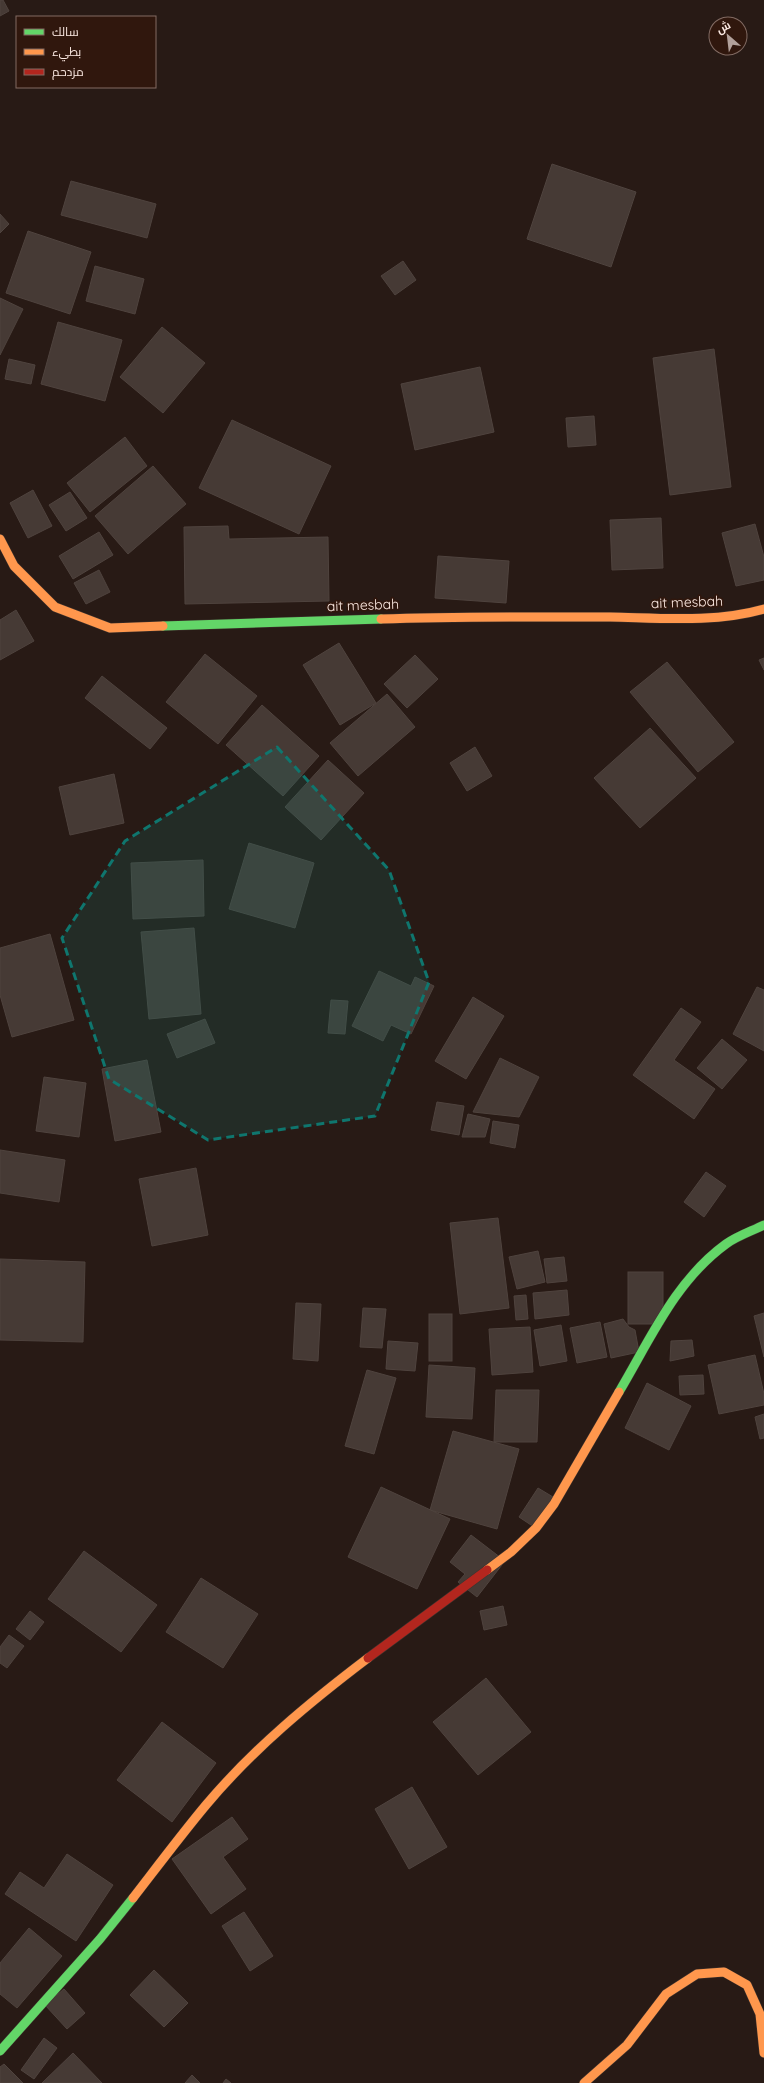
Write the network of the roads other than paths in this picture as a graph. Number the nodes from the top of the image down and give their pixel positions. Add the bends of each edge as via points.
1 (0, 539) edge
2 (764, 609) edge
3 (764, 1226) edge
4 (0, 2051) edge
5 (764, 2053) edge
6 (584, 2083) edge

1 - 2 street, ait mesbah via 14,566 55,607 110,628 452,616 694,618 750,613
3 - 4 street via 727,1243 701,1264 680,1288 570,1479 536,1528 511,1552 326,1690 266,1743 207,1804 100,1939
5 - 6 street via 760,2014 747,1985 724,1972 697,1974 666,1994 627,2045

